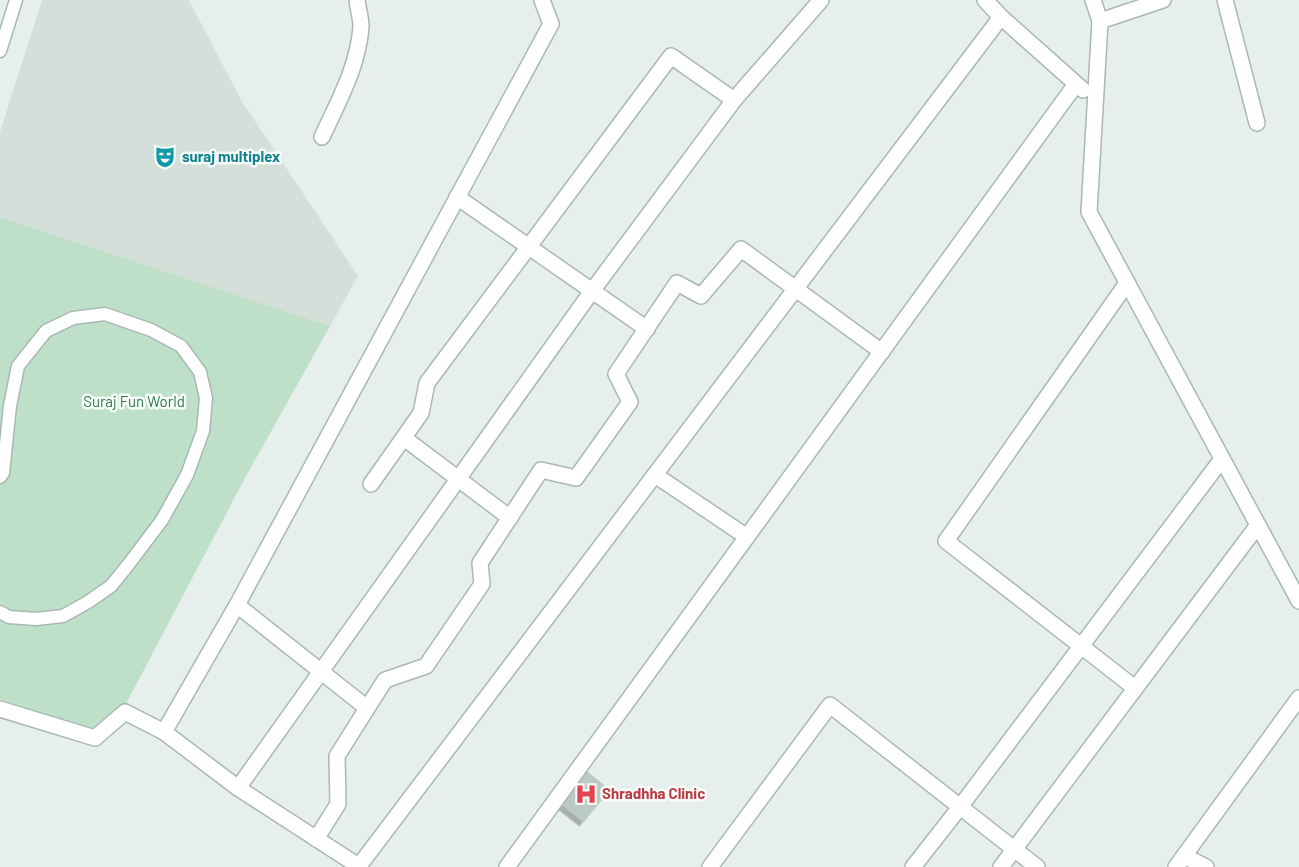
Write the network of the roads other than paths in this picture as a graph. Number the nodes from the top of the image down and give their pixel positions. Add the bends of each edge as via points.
1 (16, 0) edge
2 (357, 0) edge
3 (542, 0) edge
4 (821, 0) edge
5 (985, 0) edge
6 (1093, 0) edge
7 (1163, 0) edge
8 (1225, 0) edge
9 (1001, 17) junction
10 (1100, 21) junction
11 (0, 51) edge
12 (1076, 84) junction
13 (734, 100) junction
14 (1095, 101) junction
15 (1257, 123) dead end
16 (322, 137) dead end
17 (458, 197) junction
18 (529, 247) junction
19 (1127, 283) junction
20 (796, 289) junction
21 (592, 291) junction
22 (647, 329) junction
23 (882, 352) junction
24 (404, 438) junction
25 (1222, 459) junction
26 (655, 475) junction
27 (0, 477) edge
28 (458, 479) junction
29 (371, 484) dead end
30 (510, 518) junction
31 (1258, 525) junction
32 (747, 537) junction
33 (1299, 600) edge
34 (237, 604) junction
35 (0, 612) edge
36 (1082, 646) junction
37 (321, 671) junction
38 (1135, 688) junction
39 (1299, 698) edge
40 (367, 708) junction
41 (0, 709) edge
42 (164, 732) junction
43 (238, 788) junction
44 (960, 807) junction
45 (316, 839) junction
46 (1014, 849) junction
47 (1180, 862) edge
48 (360, 867) edge
49 (507, 867) edge
50 (710, 867) edge
51 (913, 867) edge
52 (1001, 867) edge
53 (1037, 867) edge
54 (1206, 867) edge

1 - 11 lane
2 - 16 street via 361,25 357,50 349,78
3 - 17 street via 551,24
4 - 13 street
5 - 9 street
6 - 10 street
7 - 10 street
8 - 15 street
9 - 12 street
9 - 20 street
10 - 14 street
12 - 14 street
12 - 23 street
13 - 18 street via 671,56
13 - 21 street
14 - 19 street via 1089,212
17 - 18 street
17 - 34 street
18 - 21 street
18 - 24 street via 427,383 421,413
19 - 25 street
19 - 36 street via 946,541
20 - 22 street via 741,249 702,296 677,283
20 - 23 street
20 - 26 street
21 - 22 street
21 - 28 street
22 - 30 street via 616,374 630,402 576,478 541,470
23 - 32 street
24 - 28 street
24 - 29 street
25 - 31 street
25 - 36 street
26 - 32 street
26 - 48 street
27 - 35 lane via 18,366 46,331 73,318 105,314 151,330 181,346 200,372 206,398 203,431 187,475 162,520 128,565 110,586 63,616 36,619 9,617
28 - 30 street
28 - 37 street
30 - 40 street via 480,562 482,584 426,666 385,680
31 - 33 street
31 - 38 street
32 - 49 street
34 - 37 street
34 - 42 street
36 - 38 street
36 - 44 street
37 - 40 street
37 - 43 street
38 - 46 street
39 - 47 street
40 - 45 street via 337,756 338,804
41 - 42 street via 95,738 125,712
42 - 43 street
43 - 45 street
44 - 46 street
44 - 50 street via 830,705
44 - 51 street
45 - 48 street
46 - 52 street
46 - 53 street
47 - 54 street

